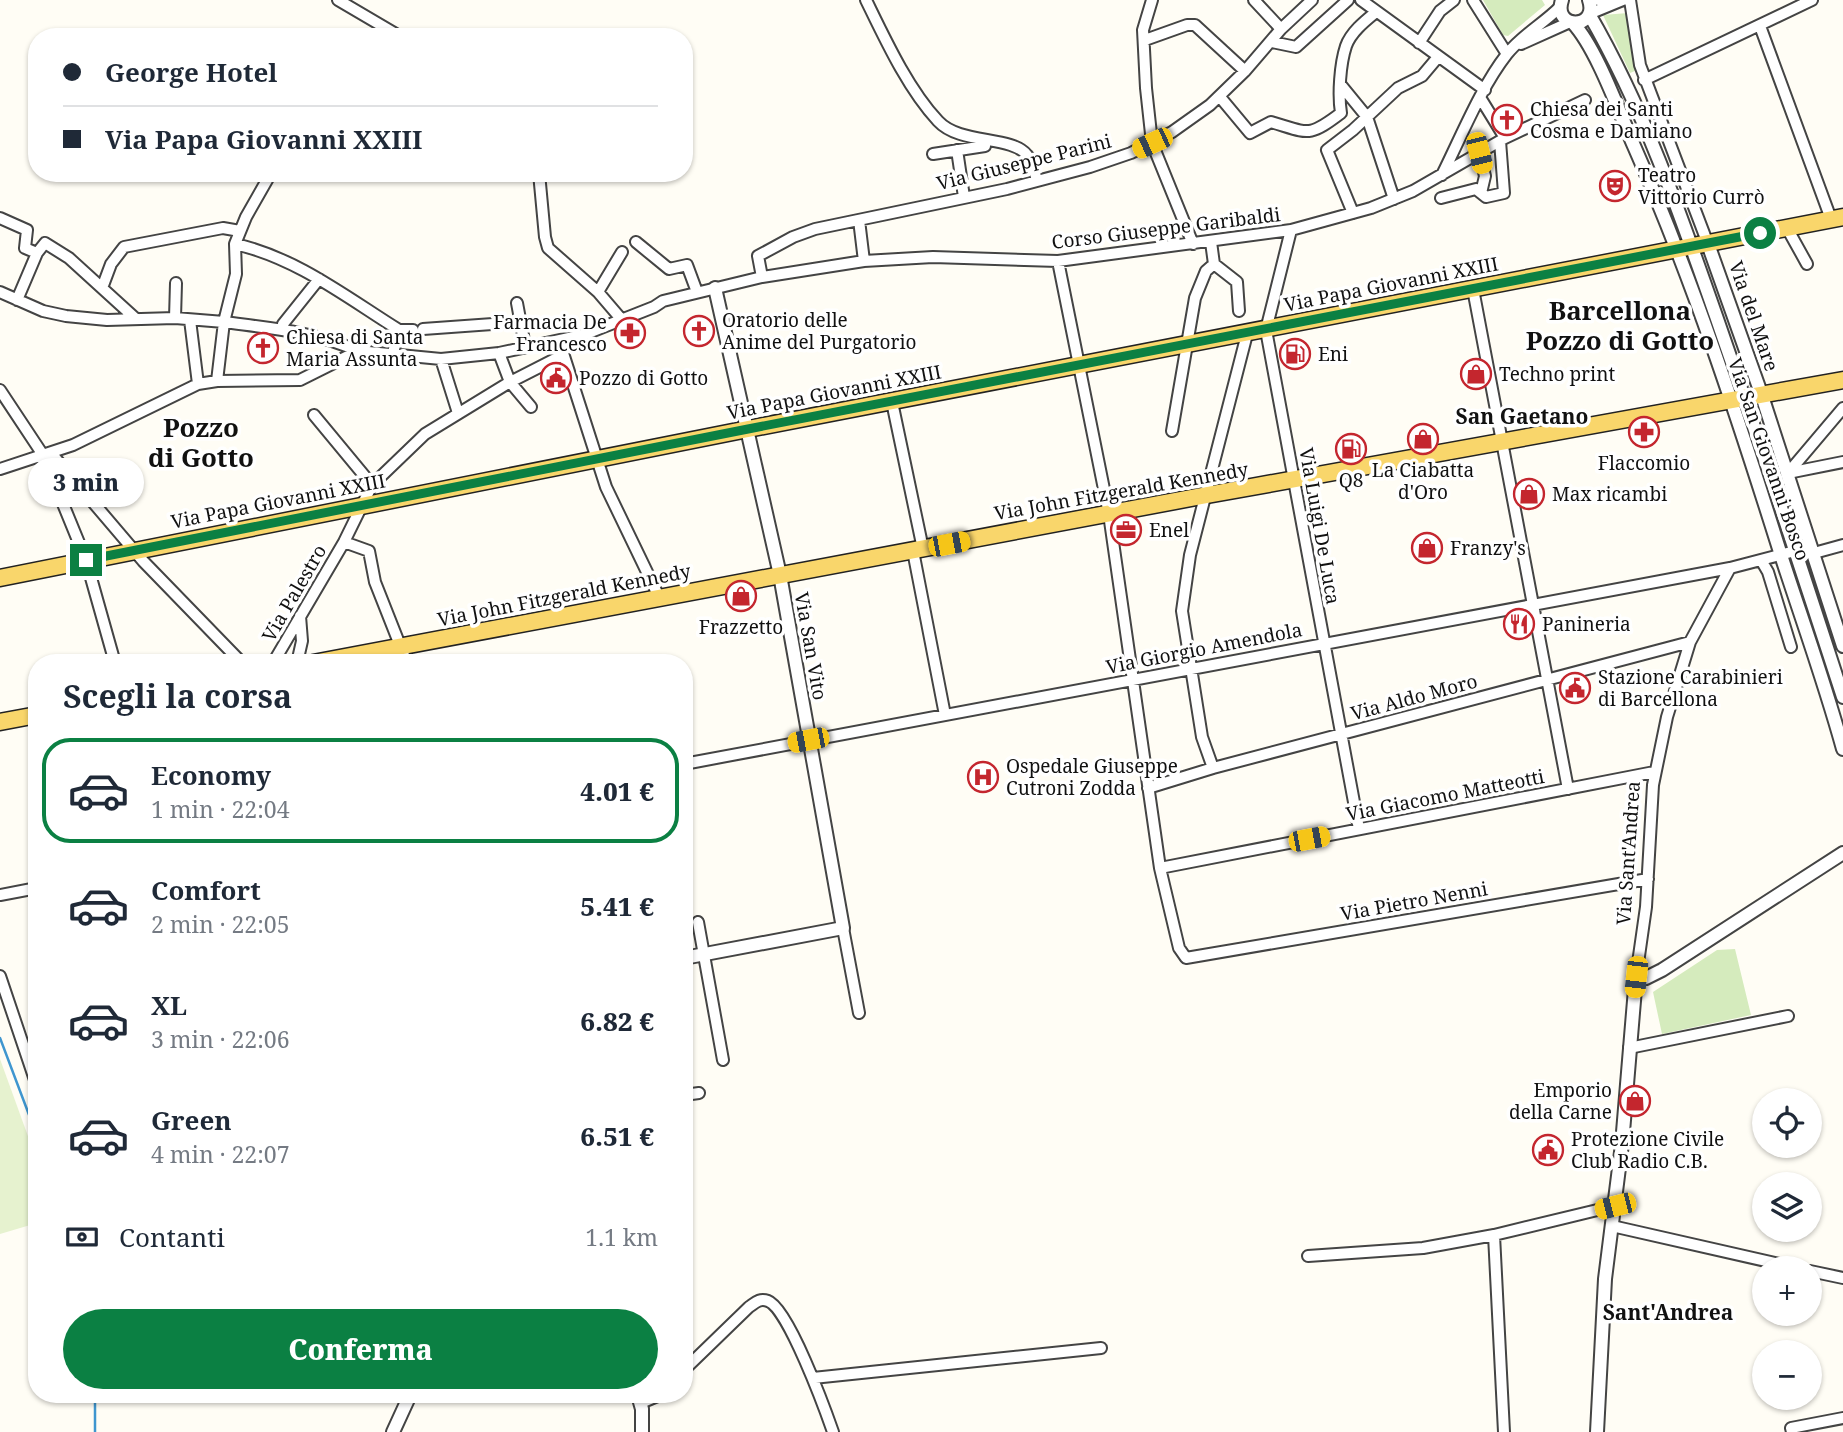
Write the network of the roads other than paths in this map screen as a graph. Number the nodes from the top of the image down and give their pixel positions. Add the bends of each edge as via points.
1 (338, 0) edge
2 (866, 0) edge
3 (1152, 0) edge
4 (1254, 0) edge
5 (1312, 0) edge
6 (1349, 0) edge
7 (1361, 0) edge
8 (1454, 0) edge
9 (1473, 0) edge
10 (1589, 0) edge
11 (1623, 0) edge
12 (1630, 0) edge
13 (1812, 0) edge
14 (1559, 2) edge
15 (1376, 12) junction
16 (1589, 14) junction
17 (1572, 23) junction
18 (1760, 26) junction
19 (386, 28) edge
20 (1280, 29) junction
21 (1145, 40) junction
22 (1272, 42) junction
23 (1419, 43) junction
24 (1510, 51) junction
25 (1438, 57) junction
26 (1245, 71) junction
27 (1644, 79) junction
28 (1340, 84) junction
29 (1483, 94) junction
30 (1220, 97) junction
31 (1585, 100) dead end
32 (1341, 113) junction
33 (1367, 117) junction
34 (1353, 130) junction
35 (1503, 140) junction
36 (1152, 143) junction
37 (985, 146) dead end
38 (957, 150) junction
39 (933, 153) dead end
40 (1479, 153) junction
41 (1441, 175) junction
42 (1037, 180) junction
43 (266, 182) edge
44 (541, 182) edge
45 (1481, 193) junction
46 (964, 197) junction
47 (1441, 198) dead end
48 (1394, 199) junction
49 (1353, 213) junction
50 (0, 218) edge
51 (1837, 218) edge
52 (859, 220) junction
53 (1787, 228) junction
54 (1291, 230) junction
55 (240, 231) junction
56 (636, 242) dead end
57 (1211, 242) junction
58 (235, 244) junction
59 (1193, 244) junction
60 (1692, 247) junction
61 (622, 252) dead end
62 (37, 253) junction
63 (864, 261) junction
64 (1058, 261) junction
65 (1214, 264) junction
66 (1807, 264) dead end
67 (762, 277) junction
68 (319, 279) junction
69 (176, 283) dead end
70 (102, 288) junction
71 (715, 288) junction
72 (1473, 289) junction
73 (0, 292) edge
74 (598, 292) junction
75 (697, 292) junction
76 (17, 300) junction
77 (517, 303) dead end
78 (1239, 312) dead end
79 (175, 318) junction
80 (136, 320) junction
81 (190, 320) junction
82 (622, 320) junction
83 (224, 322) junction
84 (520, 322) junction
85 (282, 330) junction
86 (399, 330) junction
87 (1266, 330) junction
88 (1247, 334) junction
89 (560, 341) junction
90 (525, 346) junction
91 (1187, 346) junction
92 (358, 351) junction
93 (393, 353) junction
94 (499, 353) junction
95 (563, 355) junction
96 (441, 359) junction
97 (1079, 367) junction
98 (1843, 380) edge
99 (218, 381) junction
100 (510, 382) junction
101 (198, 384) junction
102 (0, 390) edge
103 (1762, 396) junction
104 (1738, 400) junction
105 (892, 402) junction
106 (531, 407) dead end
107 (1843, 408) edge
108 (458, 413) junction
109 (314, 415) dead end
110 (748, 429) junction
111 (1172, 431) dead end
112 (1502, 443) junction
113 (47, 454) junction
114 (596, 461) junction
115 (1843, 462) edge
116 (0, 469) edge
117 (1788, 473) junction
118 (1294, 480) junction
119 (372, 485) junction
120 (1207, 495) junction
121 (362, 506) junction
122 (1109, 514) junction
123 (344, 542) junction
124 (1843, 545) edge
125 (918, 550) junction
126 (135, 551) junction
127 (1796, 551) junction
128 (1814, 553) junction
129 (1781, 554) junction
130 (86, 560) junction
131 (1761, 560) junction
132 (1730, 568) junction
133 (779, 575) junction
134 (0, 578) edge
135 (660, 599) junction
136 (1532, 604) junction
137 (300, 616) junction
138 (1690, 642) junction
139 (1323, 644) junction
140 (1843, 646) edge
141 (399, 647) junction
142 (1791, 647) dead end
143 (112, 654) edge
144 (233, 654) edge
145 (277, 654) edge
146 (299, 654) edge
147 (361, 654) edge
148 (402, 654) edge
149 (1192, 669) junction
150 (1131, 680) junction
151 (1546, 680) junction
152 (1843, 698) edge
153 (945, 715) junction
154 (28, 717) edge
155 (1839, 720) edge
156 (0, 722) edge
157 (1341, 735) junction
158 (808, 740) junction
159 (1843, 750) edge
160 (693, 762) edge
161 (1213, 768) junction
162 (1654, 772) junction
163 (1148, 788) junction
164 (1568, 789) junction
165 (1359, 829) junction
166 (1843, 853) edge
167 (1160, 868) junction
168 (1648, 878) junction
169 (28, 890) edge
170 (0, 895) edge
171 (698, 922) dead end
172 (843, 928) junction
173 (704, 954) junction
174 (693, 956) edge
175 (0, 976) edge
176 (1636, 977) junction
177 (859, 1013) dead end
178 (1788, 1016) dead end
179 (1629, 1048) junction
180 (28, 1059) edge
181 (723, 1060) dead end
182 (699, 1093) dead end
183 (693, 1094) edge
184 (1615, 1206) junction
185 (1612, 1226) junction
186 (1494, 1235) junction
187 (1308, 1256) dead end
188 (1752, 1258) edge
189 (1822, 1274) edge
190 (1843, 1278) edge
191 (1101, 1348) dead end
192 (693, 1361) edge
193 (813, 1378) junction
194 (406, 1403) edge
195 (639, 1403) edge
196 (1843, 1419) edge
197 (393, 1432) edge
198 (642, 1432) edge
199 (833, 1432) edge
200 (1504, 1432) edge
201 (1598, 1432) edge
202 (1792, 1432) edge

1 - 19 street
2 - 42 street via 883,36 939,123 968,137 1023,151
3 - 21 street via 1143,30
4 - 20 street
5 - 20 street, Via Giuseppe Parini
6 - 22 street via 1296,47
7 - 15 street
8 - 23 street via 1440,11
9 - 24 street
10 - 16 street
11 - 16 street
12 - 27 street, Via del Mare
13 - 18 street
14 - 17 street, Via San Giovanni Bosco via 1562,16
14 - 24 street
15 - 23 street
15 - 28 street via 1346,45
16 - 17 street
16 - 60 street, Via San Giovanni Bosco via 1665,171
17 - 24 street
17 - 60 street, Via San Giovanni Bosco via 1587,43 1647,176
18 - 27 street
18 - 51 street
20 - 22 street, Via Giuseppe Parini
21 - 26 street via 1195,26
21 - 36 street
22 - 26 street, Via Giuseppe Parini
23 - 25 street
24 - 29 street
25 - 29 street
25 - 33 street via 1422,76 1398,88
26 - 30 street, Via Giuseppe Parini
27 - 60 street, Via del Mare
28 - 32 street
28 - 33 street
29 - 35 street
29 - 41 street
30 - 32 street via 1250,133 1271,122 1301,131 1319,130
30 - 36 street, Via Giuseppe Parini
31 - 35 street, Corso Giuseppe Garibaldi
32 - 34 street
33 - 34 street
33 - 48 street
34 - 49 street via 1327,150
35 - 40 street, Corso Giuseppe Garibaldi
35 - 45 street via 1504,193 1486,197
36 - 42 street, Via Giuseppe Parini via 1090,167
36 - 59 street
37 - 38 street
38 - 39 street
38 - 46 street
40 - 41 street, Corso Giuseppe Garibaldi
40 - 45 street via 1485,176
41 - 48 street, Corso Giuseppe Garibaldi
42 - 46 street, Via Giuseppe Parini
43 - 55 street
44 - 74 street via 548,248
45 - 47 street via 1476,189
46 - 52 street, Via Giuseppe Parini
48 - 49 street, Corso Giuseppe Garibaldi
49 - 54 street, Corso Giuseppe Garibaldi
50 - 62 street via 27,230 25,248
51 - 53 main road, Via Papa Giovanni XXIII
52 - 63 street
52 - 67 street, Via Giuseppe Parini via 815,229 758,256
53 - 60 main road, Via Papa Giovanni XXIII
53 - 66 street
54 - 57 street, Corso Giuseppe Garibaldi
54 - 87 street, Via Luigi De Luca
55 - 58 street
55 - 70 street via 223,228 124,247
56 - 75 street via 669,269 687,265
57 - 59 street, Corso Giuseppe Garibaldi
57 - 65 street
58 - 68 street via 281,258
58 - 83 street via 236,274
59 - 64 street, Corso Giuseppe Garibaldi
60 - 72 main road, Via Papa Giovanni XXIII
60 - 103 street, Via del Mare
60 - 104 street, Via San Giovanni Bosco
61 - 74 street
62 - 70 street via 45,243
62 - 76 street
63 - 64 street, Corso Giuseppe Garibaldi via 933,257
63 - 67 street, Corso Giuseppe Garibaldi
64 - 97 street
65 - 78 street via 1237,282
65 - 91 street via 1198,286
67 - 71 street, Corso Giuseppe Garibaldi
68 - 85 street via 282,324
68 - 86 street
69 - 79 street
70 - 80 street
71 - 75 street, Corso Giuseppe Garibaldi
71 - 110 street, Via San Vito
72 - 87 main road, Via Papa Giovanni XXIII
72 - 112 street
73 - 76 street, Corso Giuseppe Garibaldi
74 - 82 street
75 - 82 street, Corso Giuseppe Garibaldi
76 - 80 street, Corso Giuseppe Garibaldi via 58,315
77 - 84 street
79 - 80 street, Corso Giuseppe Garibaldi
79 - 81 street, Corso Giuseppe Garibaldi
81 - 83 street, Corso Giuseppe Garibaldi
81 - 101 street
82 - 89 street, Corso Giuseppe Garibaldi
83 - 85 street, Corso Giuseppe Garibaldi
83 - 99 street
84 - 86 street
84 - 90 street
85 - 92 street, Corso Giuseppe Garibaldi
86 - 93 street
87 - 88 main road, Via Papa Giovanni XXIII
87 - 118 street, Via Luigi De Luca
88 - 91 main road, Via Papa Giovanni XXIII
88 - 120 street
89 - 90 street, Corso Giuseppe Garibaldi
89 - 95 street
90 - 94 street, Corso Giuseppe Garibaldi
91 - 97 main road, Via Papa Giovanni XXIII
91 - 111 street
92 - 93 street, Corso Giuseppe Garibaldi
92 - 99 street, Corso Giuseppe Garibaldi via 300,380
93 - 96 street, Corso Giuseppe Garibaldi
94 - 96 street, Corso Giuseppe Garibaldi
94 - 100 street
95 - 100 street, Via Palestro
95 - 114 street
96 - 108 street
97 - 105 main road, Via Papa Giovanni XXIII
97 - 122 street
98 - 103 main road, Via John Fitzgerald Kennedy
99 - 101 street, Corso Giuseppe Garibaldi
100 - 106 street
100 - 108 street, Via Palestro
101 - 113 street, Corso Giuseppe Garibaldi
102 - 113 street
103 - 104 main road, Via John Fitzgerald Kennedy
103 - 117 street, Via del Mare
104 - 112 main road, Via John Fitzgerald Kennedy
104 - 127 street, Via San Giovanni Bosco
104 - 129 street, Via San Giovanni Bosco
105 - 110 main road, Via Papa Giovanni XXIII
105 - 125 street
107 - 117 street
108 - 119 street, Via Palestro via 425,434
109 - 119 street
110 - 114 main road, Via Papa Giovanni XXIII
110 - 133 street, Via San Vito
112 - 118 main road, Via John Fitzgerald Kennedy
112 - 136 street
113 - 116 street, Corso Giuseppe Garibaldi
113 - 126 street
113 - 130 street
114 - 121 main road, Via Papa Giovanni XXIII
114 - 135 street
115 - 117 street
117 - 128 street, Via del Mare
118 - 120 main road, Via John Fitzgerald Kennedy
118 - 139 street, Via Luigi De Luca
119 - 121 street, Via Palestro
120 - 122 main road, Via John Fitzgerald Kennedy
120 - 149 street via 1190,555 1182,611
121 - 123 street, Via Palestro
121 - 126 main road, Via Papa Giovanni XXIII
122 - 125 main road, Via John Fitzgerald Kennedy
122 - 150 street
123 - 137 street, Via Palestro
123 - 141 street via 369,551 375,582
124 - 128 street
125 - 133 main road, Via John Fitzgerald Kennedy
125 - 153 street
126 - 130 main road, Via Papa Giovanni XXIII
126 - 144 street
127 - 129 street
127 - 152 street, Via San Giovanni Bosco
128 - 140 street, Via del Mare
129 - 131 street
129 - 155 street, Via San Giovanni Bosco
130 - 134 main road, Via Papa Giovanni XXIII
130 - 143 street
131 - 132 street
131 - 142 street
132 - 136 street, Via Giorgio Amendola
132 - 138 street, Via Sant'Andrea
133 - 135 main road, Via John Fitzgerald Kennedy
133 - 158 street, Via San Vito
135 - 141 main road, Via John Fitzgerald Kennedy
136 - 139 street, Via Giorgio Amendola
136 - 151 street
137 - 145 street, Via Palestro
137 - 146 street
138 - 151 street, Via Aldo Moro
138 - 162 street, Via Sant'Andrea
139 - 149 street, Via Giorgio Amendola
139 - 157 street, Via Luigi De Luca
141 - 147 main road, Via John Fitzgerald Kennedy
141 - 148 street
149 - 150 street, Via Giorgio Amendola
149 - 161 street via 1202,737
150 - 153 street, Via Giorgio Amendola
150 - 163 street
151 - 157 street, Via Aldo Moro
151 - 164 street
153 - 158 street, Via Giorgio Amendola
154 - 156 main road
155 - 159 street, Via San Giovanni Bosco
157 - 161 street, Via Aldo Moro
157 - 165 street, Via Luigi De Luca
158 - 160 street, Via Giorgio Amendola
158 - 172 street, Via San Vito
161 - 163 street, Via Aldo Moro
162 - 164 street, Via Giacomo Matteotti
162 - 168 street, Via Sant'Andrea
163 - 167 street
164 - 165 street, Via Giacomo Matteotti
165 - 167 street, Via Giacomo Matteotti
166 - 176 street via 1662,970 1646,978
167 - 168 street, Via Pietro Nenni via 1179,947 1186,958
168 - 176 street, Via Sant'Andrea
169 - 170 street
171 - 173 street
172 - 173 street
172 - 177 street, Via San Vito
173 - 174 street
173 - 181 street
175 - 180 street
176 - 179 street, Via Sant'Andrea
178 - 179 street
179 - 184 street, Via Sant'Andrea
182 - 183 street
184 - 185 street, Via Sant'Andrea
184 - 186 street
185 - 188 street
185 - 201 street, Via Sant'Andrea
186 - 187 street via 1423,1248
186 - 200 street
189 - 190 street
191 - 193 street
192 - 193 street via 748,1307 767,1300 794,1337
193 - 199 street
194 - 197 street
195 - 198 street
196 - 202 street via 1791,1428

